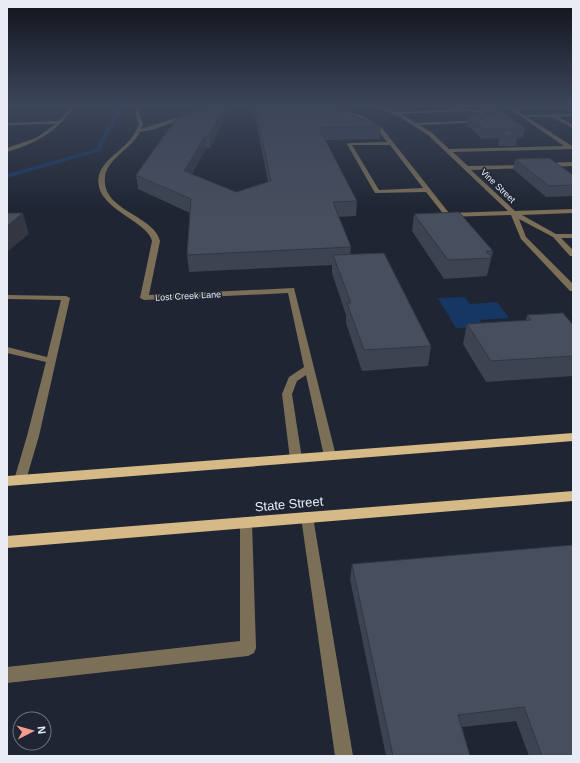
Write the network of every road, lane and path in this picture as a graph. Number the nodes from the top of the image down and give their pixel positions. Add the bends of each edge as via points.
1 (33, 141) edge
2 (132, 141) edge
3 (389, 141) edge
4 (437, 141) edge
5 (561, 141) edge
6 (391, 143) junction
7 (572, 146) edge
8 (7, 150) edge
9 (448, 151) junction
10 (573, 164) edge
11 (565, 165) junction
12 (533, 166) edge
13 (541, 166) edge
14 (467, 168) junction
15 (573, 170) edge
16 (428, 190) junction
17 (573, 211) edge
18 (514, 213) junction
19 (555, 236) junction
20 (573, 236) edge
21 (573, 254) edge
22 (573, 289) edge
23 (7, 297) edge
24 (7, 350) edge
25 (50, 360) junction
26 (310, 368) junction
27 (573, 437) edge
28 (330, 456) junction
29 (296, 459) junction
30 (20, 480) junction
31 (7, 481) edge
32 (573, 496) edge
33 (307, 517) junction
34 (246, 522) junction
35 (7, 542) edge
36 (7, 675) edge
37 (344, 756) edge

1 - 8 street
2 - 26 street, Lost Creek Lane via 107,165 101,181 103,189 115,206 151,230 155,236 144,298 291,290
3 - 6 street
4 - 9 street, Vine Street
5 - 7 street
6 - 16 street
6 - 16 street via 349,144 377,192
7 - 9 street
9 - 14 street, Vine Street
10 - 11 street
11 - 13 street
11 - 15 street
12 - 14 street
14 - 18 street, Vine Street
16 - 18 street via 447,215
17 - 18 street
18 - 19 street, Vine Street
18 - 22 street, Vine Street via 523,238
19 - 20 street
19 - 21 street, Vine Street
23 - 25 street via 66,298
24 - 25 street
25 - 30 street
26 - 28 street, Lost Creek Lane
26 - 29 street via 293,379 287,394
27 - 28 main road
28 - 29 main road
29 - 30 main road
30 - 31 main road
32 - 33 main road, State Street
33 - 34 main road, State Street
33 - 37 street
34 - 35 main road, State Street
34 - 36 street via 248,648

